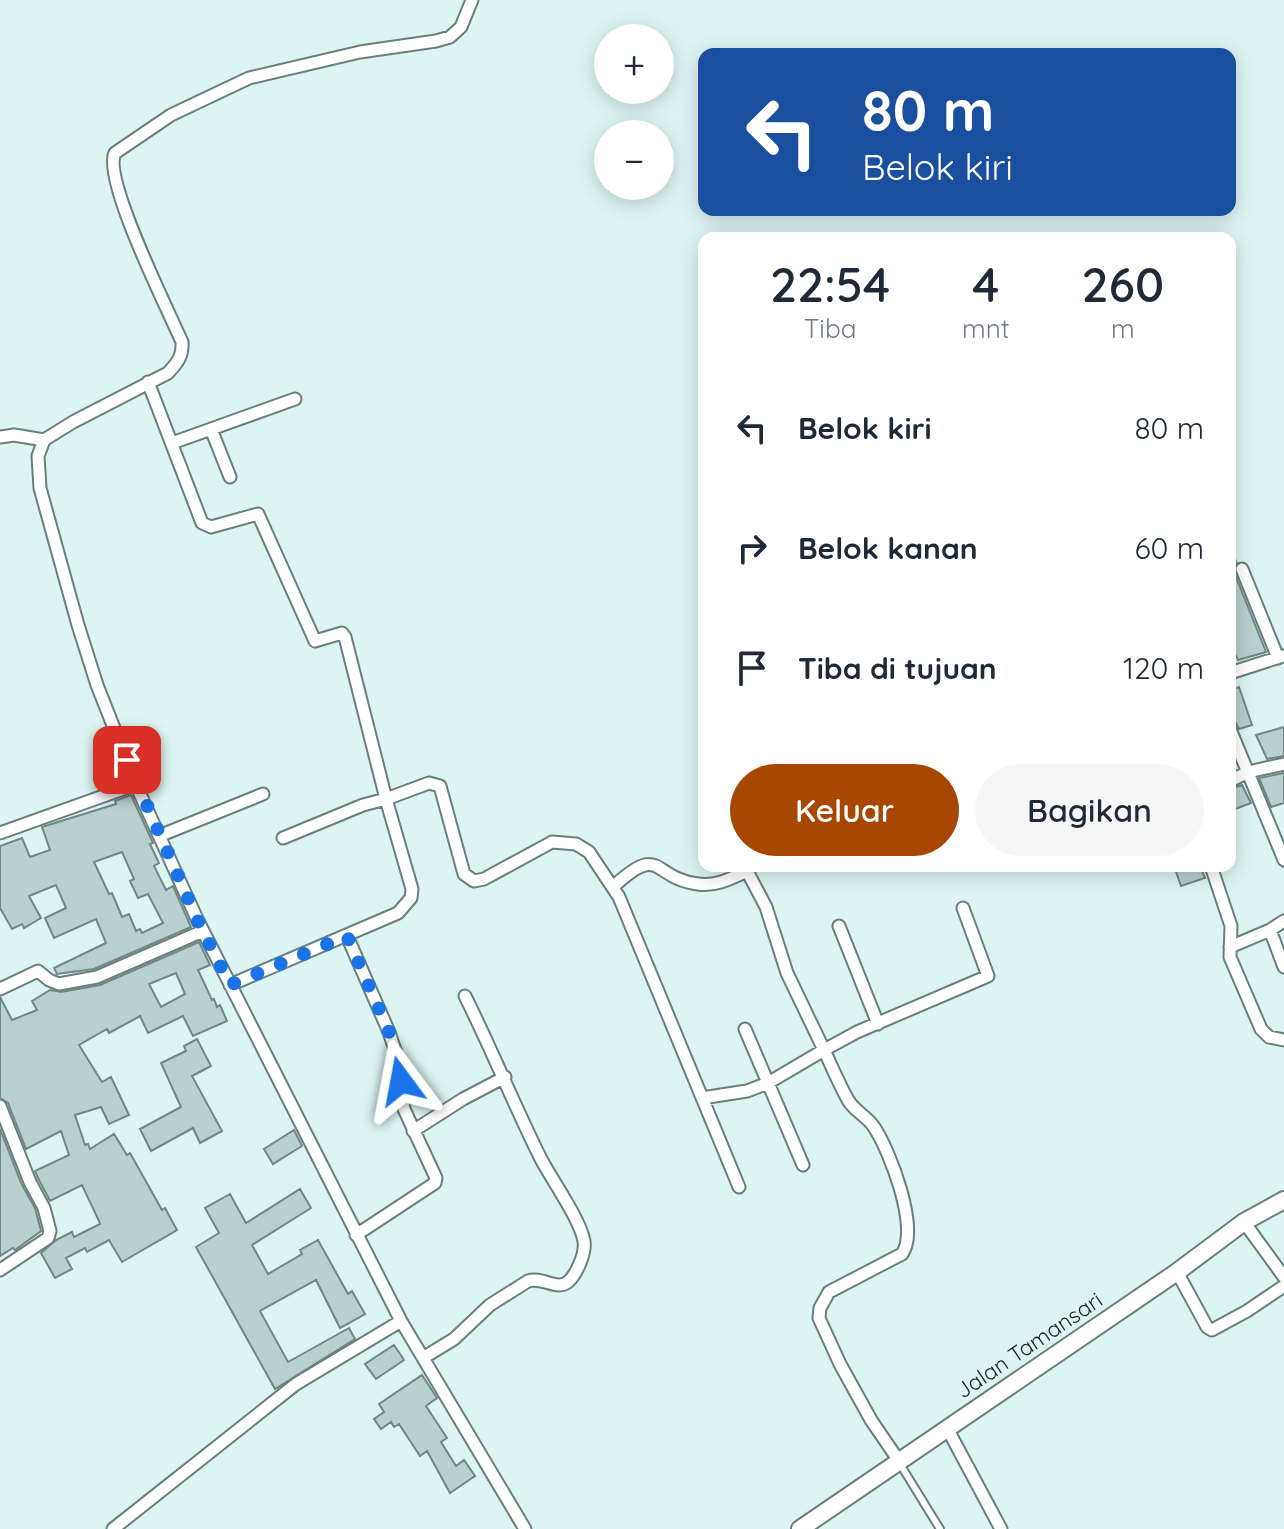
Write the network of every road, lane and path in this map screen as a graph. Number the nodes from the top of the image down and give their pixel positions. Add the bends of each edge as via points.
1 (472, 0) edge
2 (148, 382) junction
3 (295, 399) dead end
4 (211, 429) junction
5 (0, 437) edge
6 (44, 440) junction
7 (172, 443) junction
8 (230, 477) dead end
9 (1242, 569) dead end
10 (1281, 657) edge
11 (1236, 671) edge
12 (1236, 743) edge
13 (1284, 764) edge
14 (1248, 772) junction
15 (1236, 778) edge
16 (137, 784) junction
17 (263, 794) dead end
18 (386, 799) junction
19 (0, 833) edge
20 (159, 836) junction
21 (283, 838) dead end
22 (1284, 860) edge
23 (740, 872) edge
24 (748, 872) edge
25 (1213, 872) edge
26 (614, 886) junction
27 (963, 908) dead end
28 (1284, 921) edge
29 (839, 926) dead end
30 (1270, 930) junction
31 (203, 931) junction
32 (347, 936) junction
33 (1230, 947) junction
34 (1284, 967) edge
35 (230, 985) junction
36 (0, 989) edge
37 (465, 996) dead end
38 (878, 1024) junction
39 (745, 1029) dead end
40 (1284, 1040) edge
41 (824, 1050) junction
42 (505, 1077) junction
43 (768, 1083) junction
44 (702, 1098) junction
45 (0, 1106) edge
46 (413, 1131) junction
47 (803, 1165) dead end
48 (739, 1187) dead end
49 (1284, 1200) edge
50 (1244, 1222) junction
51 (356, 1235) junction
52 (0, 1270) edge
53 (1177, 1272) junction
54 (1284, 1277) edge
55 (1284, 1286) edge
56 (401, 1321) junction
57 (423, 1358) junction
58 (947, 1428) junction
59 (899, 1461) junction
60 (113, 1529) edge
61 (525, 1529) edge
62 (800, 1529) edge
63 (940, 1529) edge
64 (1000, 1529) edge

1 - 2 street via 461,27 450,37 249,78 171,115 115,153 111,160 119,198 182,342 180,360
2 - 6 street
2 - 7 street
3 - 4 street
4 - 7 street
4 - 8 street
5 - 6 street
6 - 16 street via 38,456 40,488 97,685
7 - 18 street via 202,523 211,527 258,514 315,641 342,633 345,637
9 - 10 street
10 - 11 street
12 - 14 street
13 - 14 street
14 - 15 street
14 - 22 street
16 - 19 street
16 - 20 street
17 - 20 street
18 - 21 street
18 - 26 street via 429,783 440,786 469,879 484,879 552,842 576,844 589,852
18 - 32 street via 411,898 398,913
20 - 31 street
23 - 26 street via 700,885 647,864 634,867
24 - 41 street
25 - 33 street via 1231,926
26 - 44 street
27 - 38 street via 988,976
28 - 30 street
29 - 38 street
30 - 33 street
30 - 34 street
31 - 35 street
31 - 36 street via 97,977 59,984 38,971
32 - 35 street
32 - 46 street via 389,1032
33 - 40 street via 1261,1029
35 - 51 street
37 - 42 street
38 - 41 street
39 - 43 street
41 - 43 street
41 - 59 street via 850,1104 872,1124 887,1150 909,1239 902,1254 829,1292 819,1318 871,1420
42 - 46 street
42 - 57 street via 584,1240 581,1259 567,1283 528,1281
43 - 44 street
43 - 47 street
44 - 48 street
45 - 52 street via 50,1231 48,1238
46 - 51 street via 435,1183
49 - 50 main road, Jalan Tamansari
50 - 53 main road, Jalan Tamansari
50 - 54 street
51 - 56 street
53 - 55 street via 1212,1330
53 - 58 main road, Jalan Tamansari
56 - 57 street
56 - 60 street via 296,1384
57 - 61 street
58 - 59 main road, Jalan Tamansari
58 - 64 street
59 - 62 main road, Jalan Tamansari
59 - 63 lane

